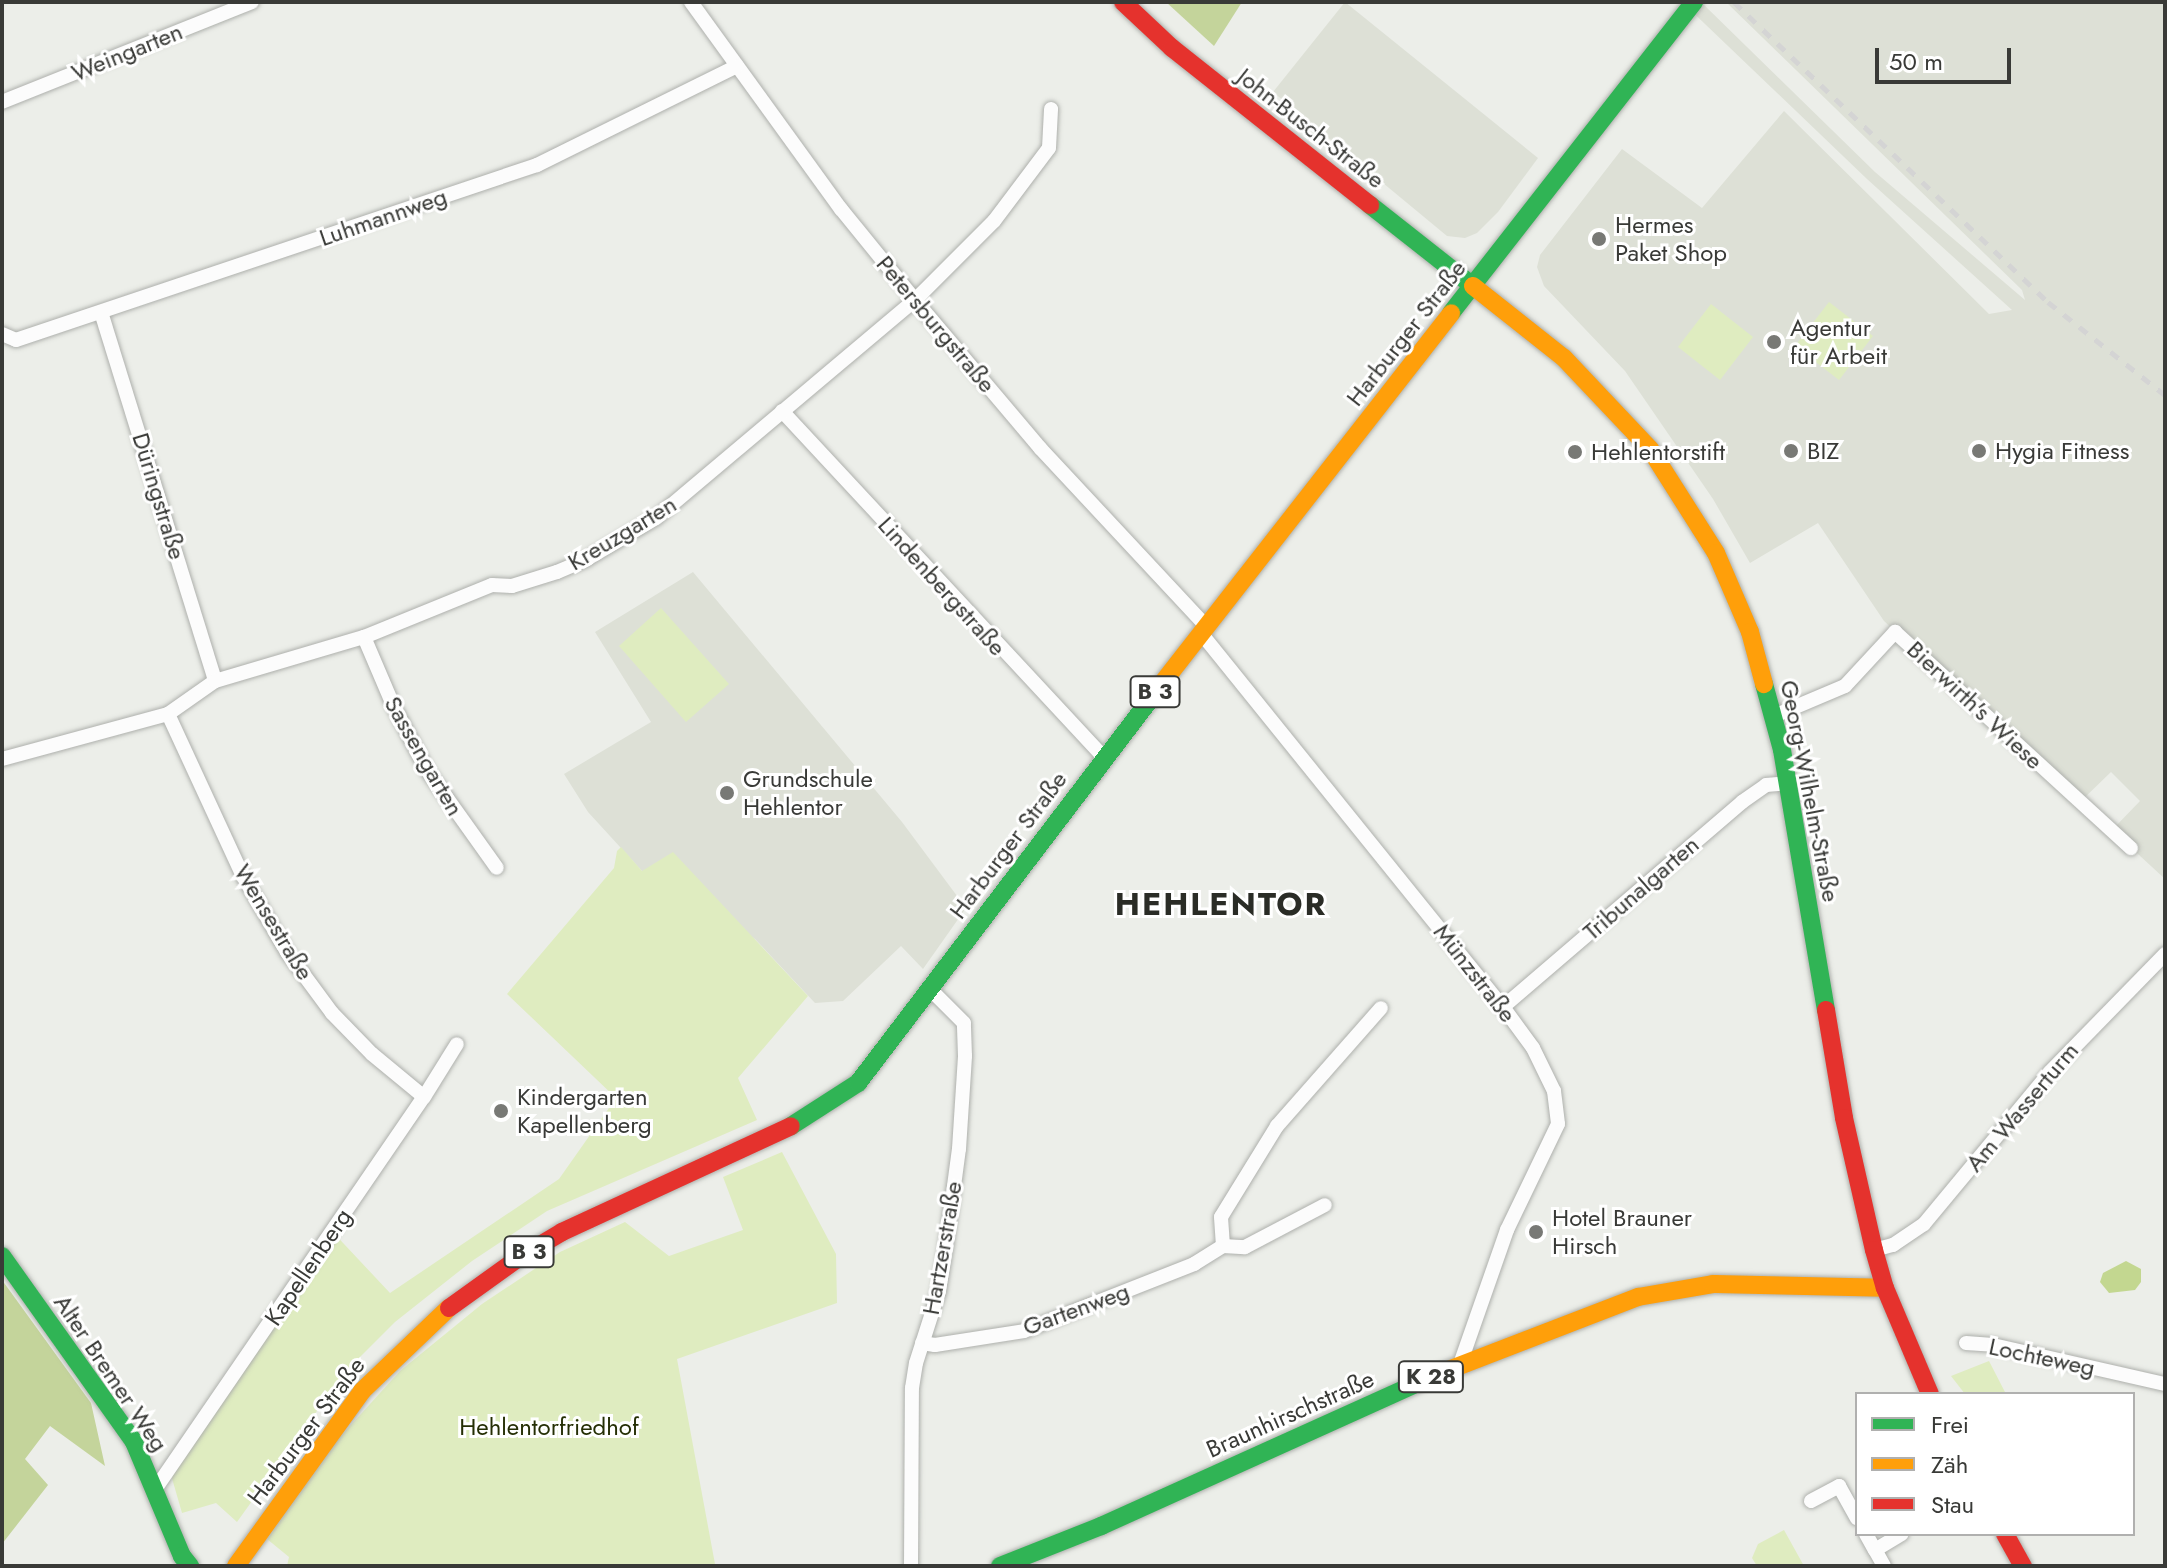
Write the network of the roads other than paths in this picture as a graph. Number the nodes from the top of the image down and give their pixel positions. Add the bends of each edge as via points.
1 (252, 2) edge
2 (691, 2) edge
3 (1123, 2) edge
4 (1694, 2) edge
5 (737, 66) junction
6 (2, 102) edge
7 (1051, 109) dead end
8 (1473, 286) junction
9 (915, 300) junction
10 (101, 312) junction
11 (9, 337) edge
12 (782, 411) junction
13 (1204, 630) junction
14 (364, 637) junction
15 (215, 681) junction
16 (168, 714) junction
17 (1774, 716) junction
18 (1104, 758) junction
19 (2, 759) edge
20 (1787, 783) junction
21 (2131, 848) dead end
22 (497, 868) dead end
23 (2165, 954) edge
24 (931, 990) junction
25 (1503, 1007) junction
26 (1381, 1008) dead end
27 (457, 1044) dead end
28 (424, 1097) junction
29 (1325, 1205) dead end
30 (1223, 1246) junction
31 (1874, 1250) junction
32 (2, 1256) edge
33 (1885, 1288) junction
34 (922, 1343) junction
35 (1966, 1343) dead end
36 (1460, 1364) junction
37 (2165, 1384) edge
38 (1929, 1392) edge
39 (156, 1488) junction
40 (1811, 1501) dead end
41 (1855, 1514) edge
42 (1867, 1536) edge
43 (1899, 1536) edge
44 (2006, 1536) edge
45 (1875, 1550) junction
46 (190, 1566) edge
47 (236, 1566) edge
48 (911, 1566) edge
49 (1000, 1566) edge
50 (1884, 1566) edge
51 (2023, 1566) edge

1 - 6 street, Weingarten
2 - 5 street, Petersburgstraße
3 - 8 main road, John-Busch-Straße via 1172,48
4 - 8 main road, Harburger Straße / B 3
5 - 9 street, Petersburgstraße
5 - 10 street, Luhmannweg via 537,165
7 - 9 street, Kreuzgarten via 1049,148 994,221
8 - 13 main road, Harburger Straße / B 3
8 - 17 main road, Georg-Wilhelm-Straße via 1564,358 1622,416 1681,492 1739,605
9 - 12 street, Kreuzgarten
9 - 13 street, Petersburgstraße
10 - 11 street, Luhmannweg
10 - 15 street, Düringstraße
12 - 14 street, Kreuzgarten via 656,518 587,559 512,586 492,585
12 - 18 street, Lindenbergstraße
13 - 18 main road, Harburger Straße / B 3
13 - 25 street, Münzstraße
14 - 15 street, Kreuzgarten
14 - 22 street, Sassengarten via 427,770
15 - 16 street, Kreuzgarten
16 - 19 street, Kreuzgarten
16 - 28 street, Wensestraße via 243,876 287,952 332,1013
17 - 20 main road, Georg-Wilhelm-Straße
17 - 21 street, Bierwirth's Wiese via 1845,686 1895,632
18 - 24 main road, Harburger Straße / B 3
20 - 25 street, Tribunalgarten via 1766,785 1742,802
20 - 31 main road, Georg-Wilhelm-Straße via 1844,1118
23 - 31 street, Am Wasserturm via 2050,1072 1924,1224 1893,1245
24 - 34 street, Hartzerstraße via 964,1023 965,1056 946,1246 939,1291
24 - 47 main road, Harburger Straße / B 3 via 864,1076 828,1107 562,1232 436,1318 362,1391
25 - 36 street, Münzstraße via 1546,1071 1558,1124 1507,1230
26 - 30 street via 1277,1126 1221,1217
27 - 28 street, Kapellenberg
28 - 39 street, Kapellenberg
29 - 30 street, Gartenweg via 1245,1247
30 - 34 street, Gartenweg via 1194,1264 1024,1331
31 - 33 main road, Georg-Wilhelm-Straße
32 - 39 main road, Alter Bremer Weg via 134,1442
33 - 36 main road, Braunhirschstraße / K 28 via 1751,1282 1678,1288 1598,1310
33 - 38 main road, Georg-Wilhelm-Straße
34 - 48 street, Hartzerstraße via 912,1388
35 - 37 street, Lochteweg
36 - 49 main road, Braunhirschstraße / K 28
39 - 46 main road, Alter Bremer Weg
40 - 41 street via 1839,1486
42 - 45 street
43 - 45 street
44 - 51 main road
45 - 50 street

